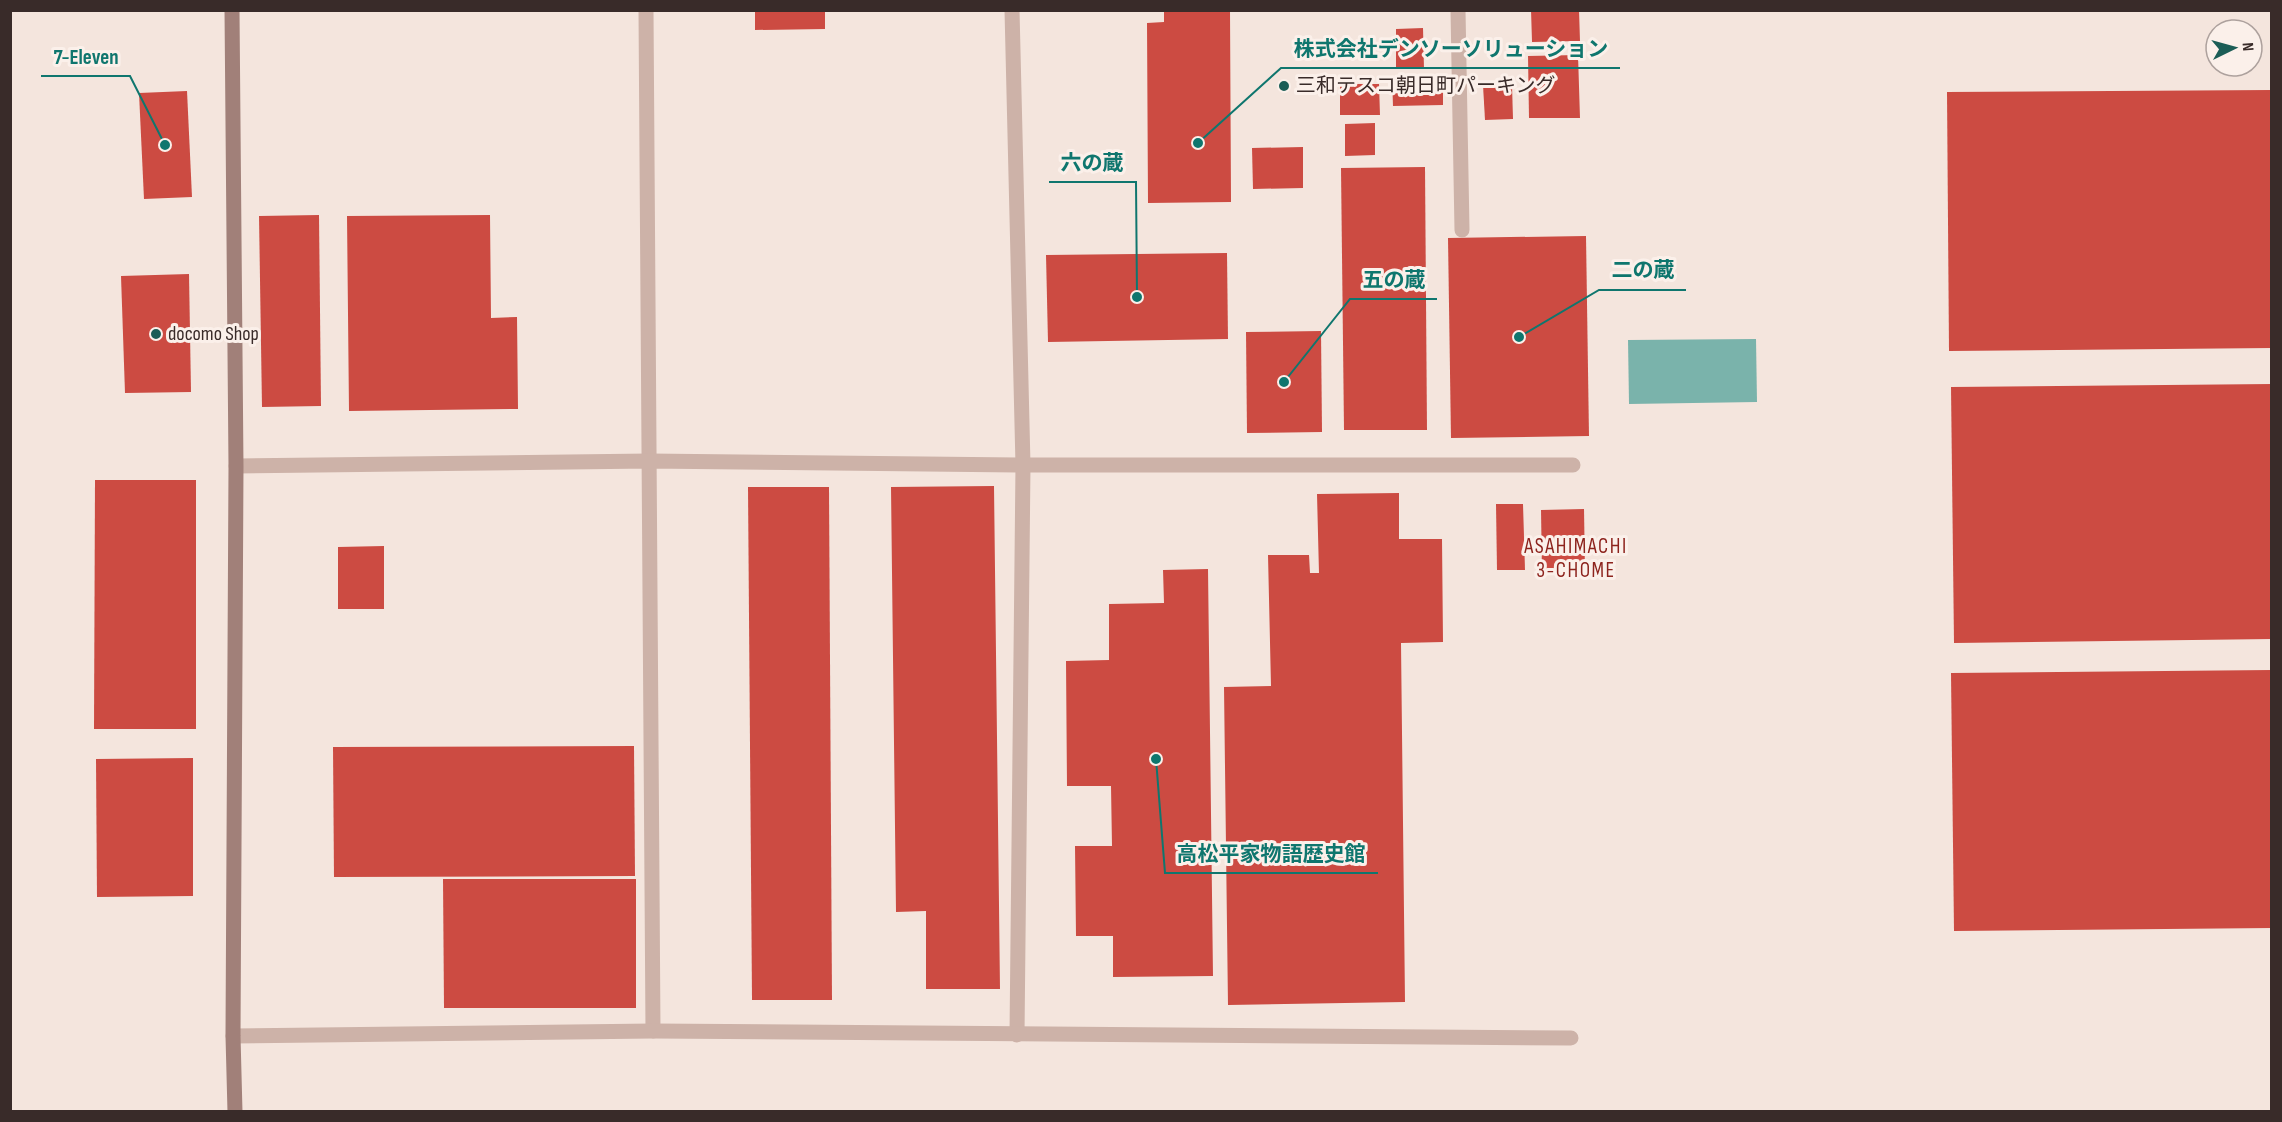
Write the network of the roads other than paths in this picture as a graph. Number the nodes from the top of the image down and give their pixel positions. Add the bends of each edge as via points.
1 (232, 10) edge
2 (646, 10) edge
3 (1012, 10) edge
4 (1458, 10) edge
5 (1462, 230) dead end
6 (649, 462) junction
7 (1023, 465) junction
8 (1573, 465) dead end
9 (236, 466) junction
10 (653, 1031) junction
11 (1017, 1035) junction
12 (233, 1036) junction
13 (1571, 1038) dead end
14 (235, 1112) edge

1 - 9 street
2 - 6 street
3 - 7 street
4 - 5 street
6 - 7 street
6 - 9 street
6 - 10 street
7 - 8 street
7 - 11 street
9 - 12 street
10 - 11 street
10 - 12 street
11 - 13 street
12 - 14 street

